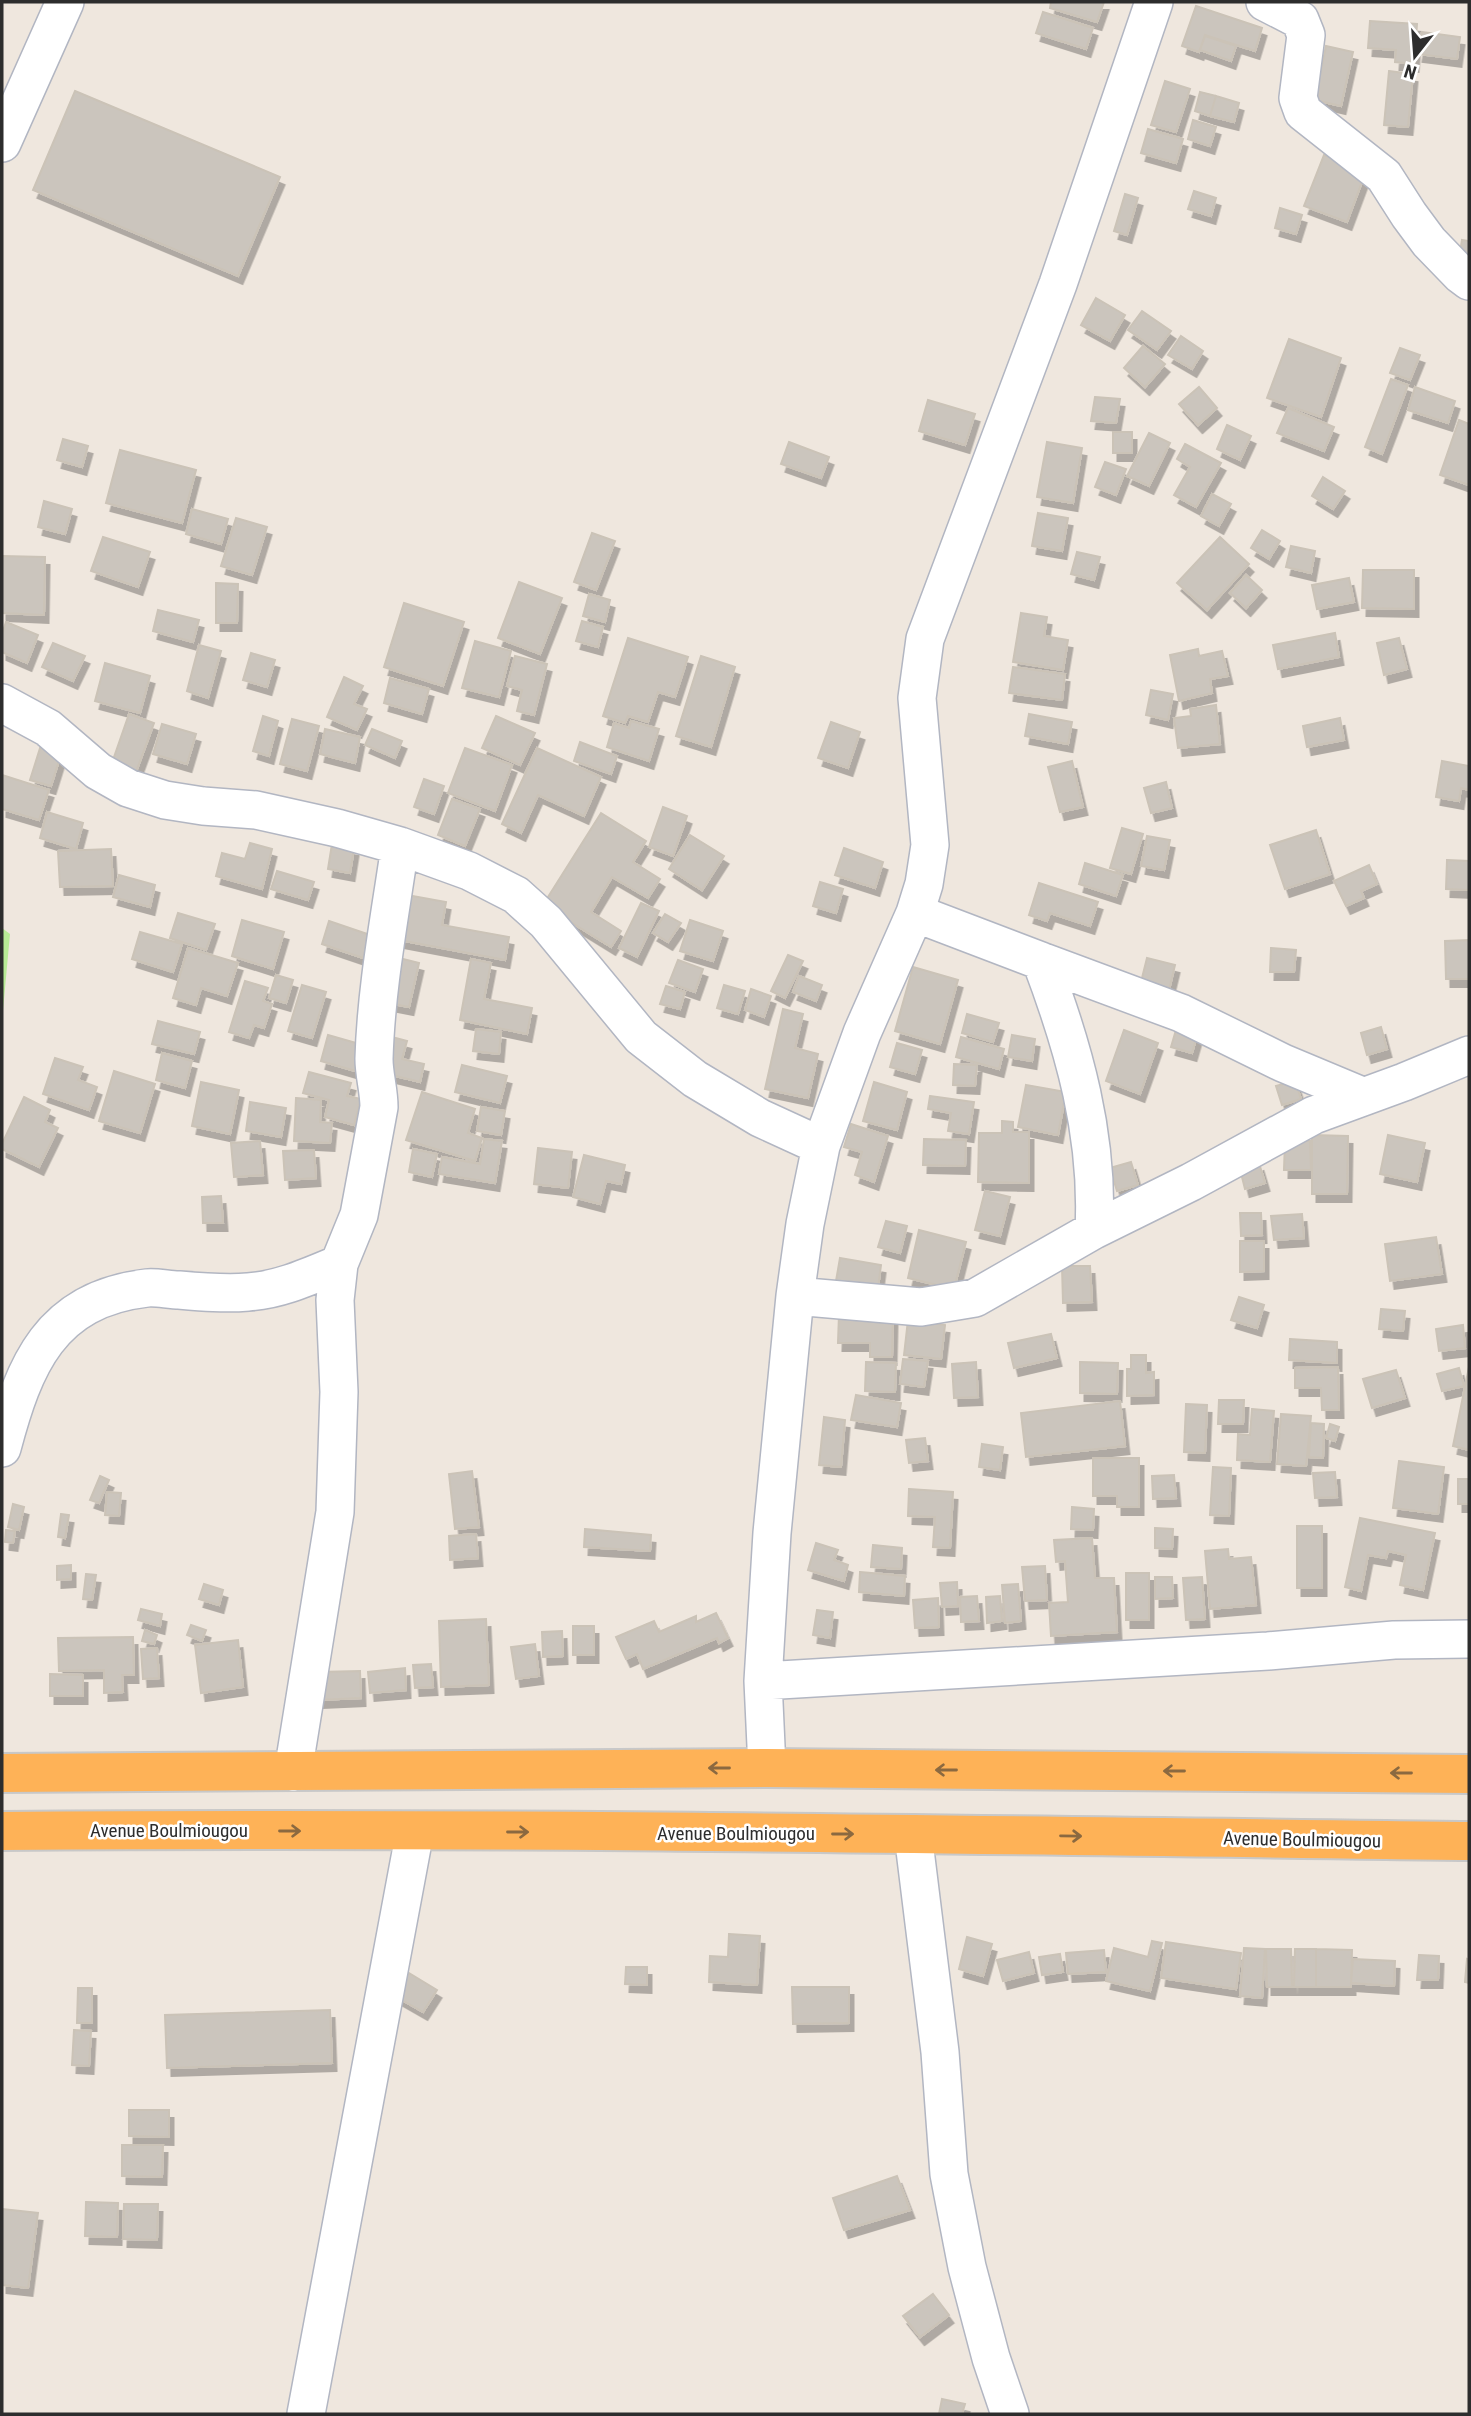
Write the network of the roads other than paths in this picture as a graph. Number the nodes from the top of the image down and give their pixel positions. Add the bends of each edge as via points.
1 (65, 2) edge
2 (1154, 2) edge
3 (1265, 2) edge
4 (2, 143) edge
5 (1469, 281) edge
6 (2, 703) edge
7 (400, 846) junction
8 (915, 912) junction
9 (1041, 961) junction
10 (1469, 1055) edge
11 (1362, 1096) junction
12 (821, 1146) junction
13 (1094, 1230) junction
14 (339, 1264) junction
15 (795, 1296) junction
16 (2, 1448) edge
17 (1469, 1639) edge
18 (763, 1681) junction
19 (767, 1768) junction
20 (293, 1772) junction
21 (2, 1773) edge
22 (1469, 1774) edge
23 (2, 1831) edge
24 (415, 1831) junction
25 (913, 1834) junction
26 (1469, 1841) edge
27 (306, 2414) edge
28 (1010, 2414) edge

1 - 4 street
2 - 8 street via 1058,284 925,639 917,698 930,845
3 - 5 street via 1300,20 1306,35 1298,98 1304,112 1384,176 1429,242
6 - 7 street via 48,728 98,771 128,788 165,800 256,810
7 - 12 street via 469,871 516,895 546,922 641,1037 695,1079 760,1118
7 - 14 street via 379,998 374,1061 379,1107 359,1215
8 - 9 street
8 - 12 street via 862,1032
9 - 11 street via 1181,1013
9 - 13 street via 1071,1047 1087,1120 1094,1156
10 - 11 street
11 - 13 street via 1314,1115
12 - 15 street
13 - 15 street via 975,1298 951,1304 921,1307
14 - 16 street via 291,1283 250,1292 149,1288 114,1295 73,1313 51,1333 31,1363
14 - 20 street via 335,1512
15 - 18 street
17 - 18 street
18 - 19 street
19 -> 20 highway
22 -> 19 highway
20 - 21 highway
23 -> 24 highway, Avenue Boulmiougou
24 -> 25 highway, Avenue Boulmiougou
24 - 27 street
25 -> 26 highway, Avenue Boulmiougou
25 - 28 street via 940,2052 949,2174 967,2267

